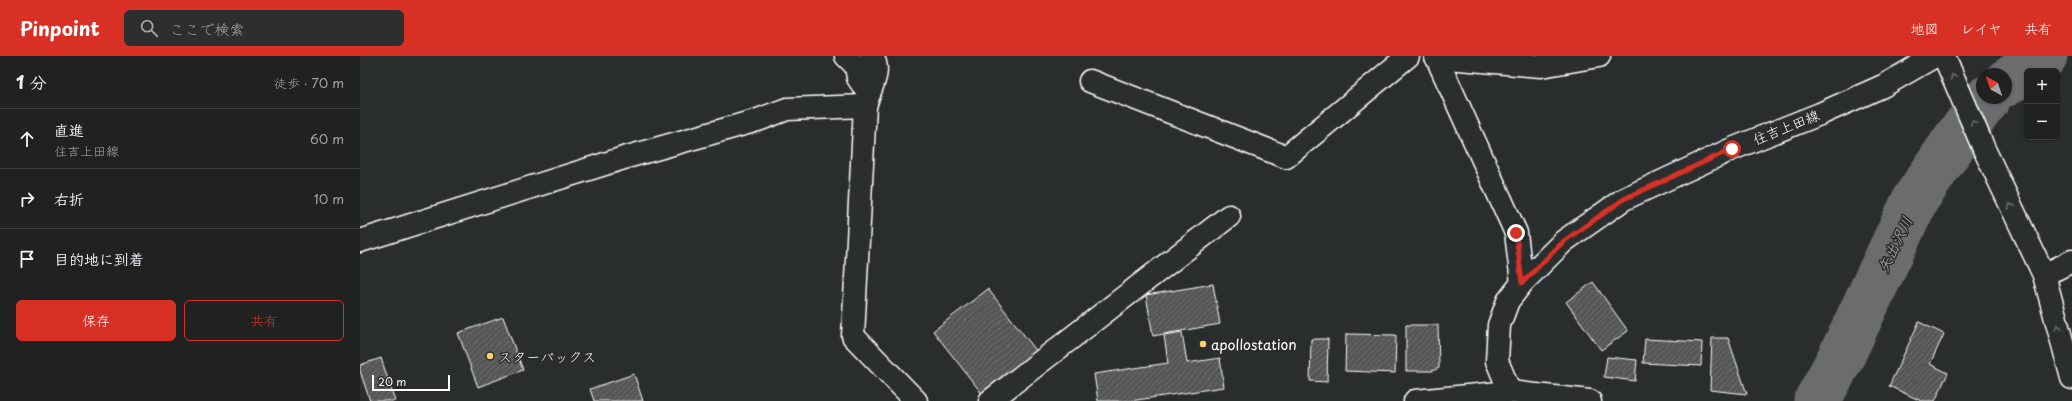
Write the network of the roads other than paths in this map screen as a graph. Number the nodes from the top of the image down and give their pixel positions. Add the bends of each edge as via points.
1 (846, 56) edge
2 (872, 56) edge
3 (1408, 56) edge
4 (1436, 56) edge
5 (1599, 56) edge
6 (1935, 56) edge
7 (1944, 56) edge
8 (1090, 81) dead end
9 (867, 100) junction
10 (1229, 216) dead end
11 (360, 241) edge
12 (2072, 261) edge
13 (2044, 275) junction
14 (1522, 283) junction
15 (2072, 378) edge
16 (1514, 397) edge
17 (916, 401) edge
18 (990, 401) edge
19 (1415, 401) edge
20 (1590, 401) edge

1 - 9 main road via 856,66
2 - 9 main road via 876,62 876,79
3 - 8 main road via 1286,157
4 - 5 main road via 1541,66
4 - 14 main road via 1516,233
6 - 14 main road, 住吉上田線 via 1876,89 1732,149 1624,199 1564,241
13 -> 7 main road via 1984,149
9 - 11 main road via 787,109
9 - 17 main road via 853,336
10 - 18 main road
12 - 13 main road
15 -> 13 main road
14 - 16 main road, 住吉上田線 via 1508,302 1499,325 1497,361
16 - 19 main road
16 - 20 main road

